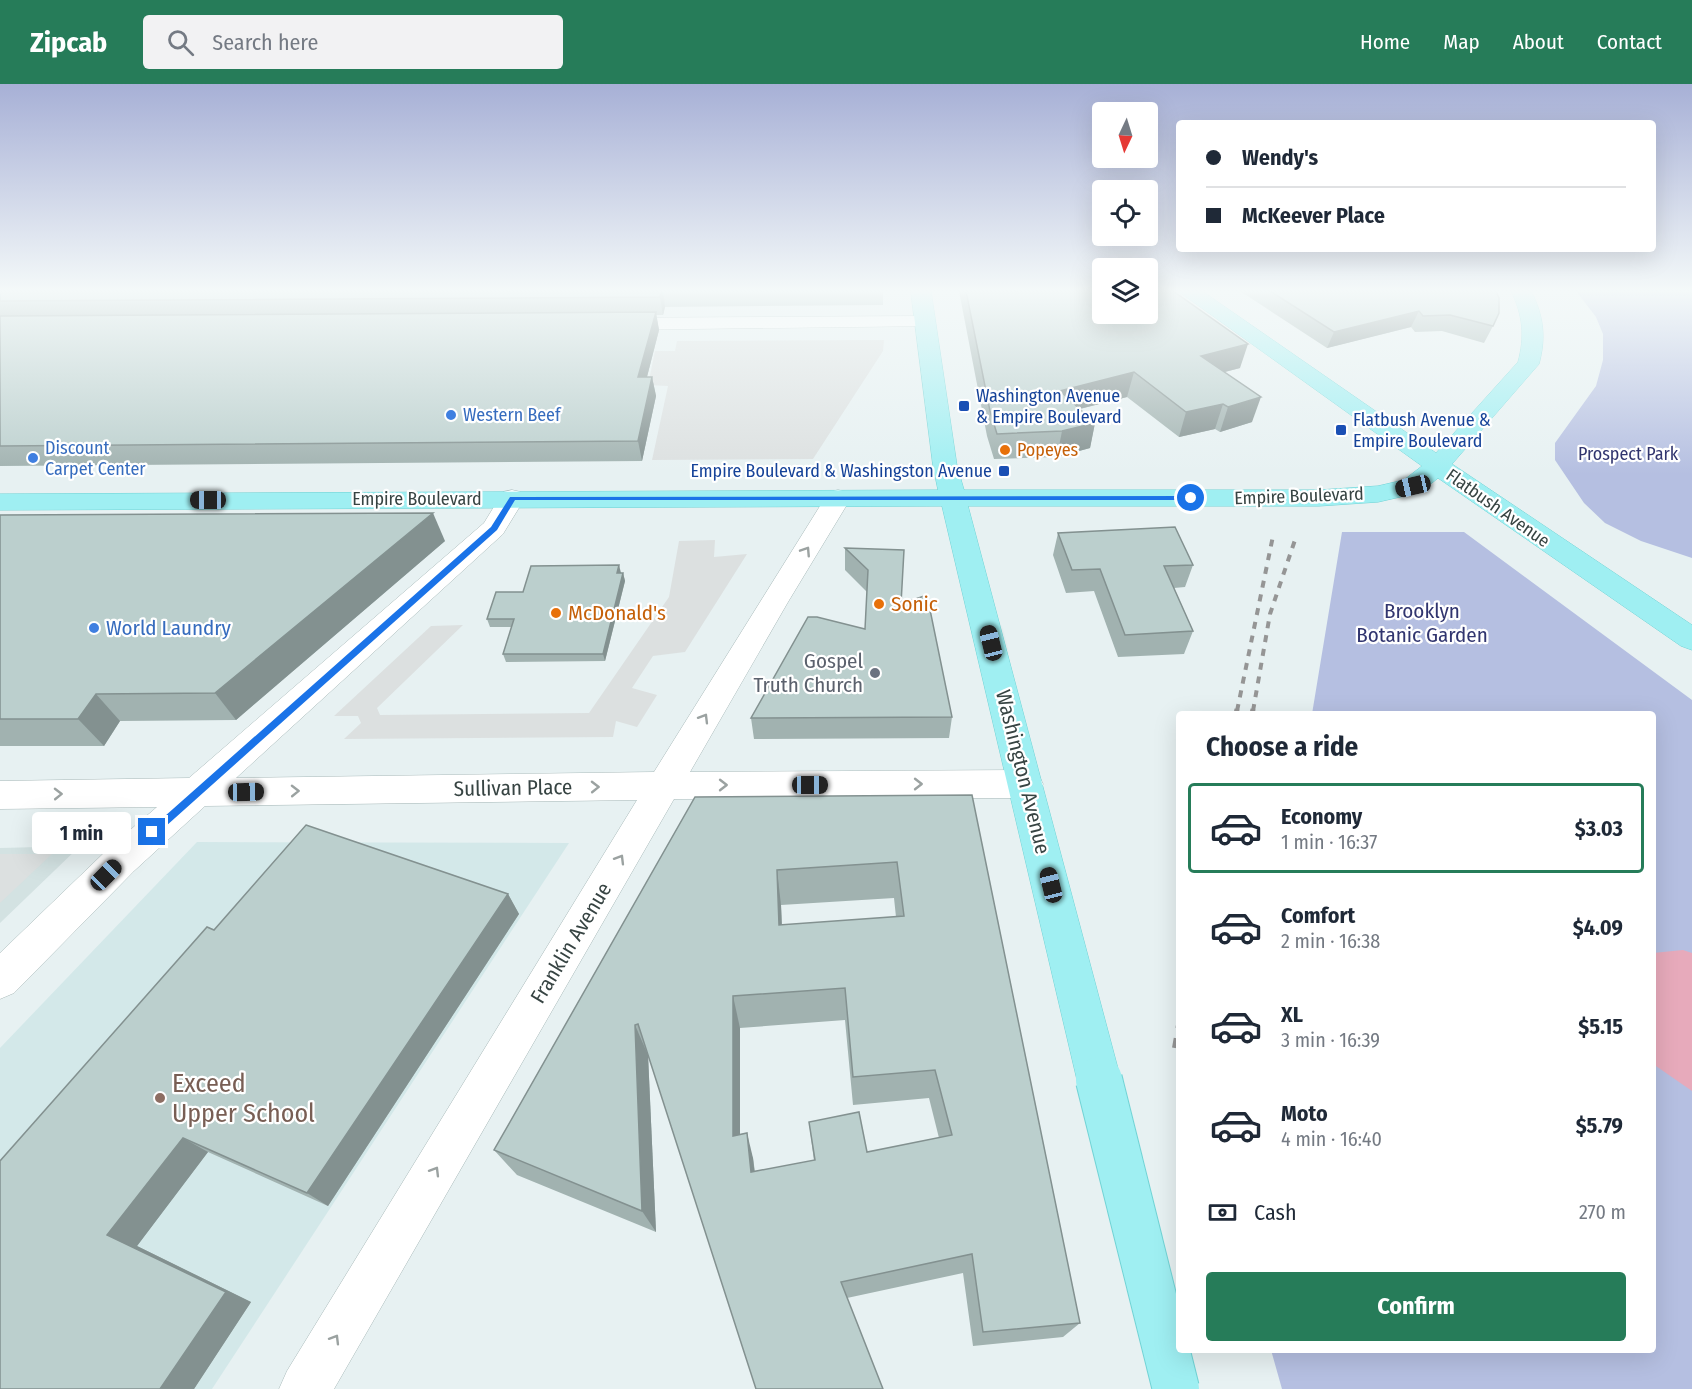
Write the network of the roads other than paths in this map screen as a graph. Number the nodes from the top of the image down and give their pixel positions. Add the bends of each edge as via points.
1 (929, 352) edge
2 (1275, 352) edge
3 (1532, 352) edge
4 (1437, 466) junction
5 (512, 498) junction
6 (838, 498) junction
7 (953, 498) junction
8 (0, 502) edge
9 (1692, 639) edge
10 (1026, 784) junction
11 (664, 786) junction
12 (196, 792) junction
13 (0, 795) edge
14 (0, 980) edge
15 (305, 1389) edge
16 (1176, 1389) edge

1 - 7 main road, Washington Avenue
2 - 4 main road, Flatbush Avenue
3 - 4 main road, Empire Boulevard via 1528,364
4 - 7 main road, Empire Boulevard via 1413,486 1378,494 1319,498
4 - 9 main road, Flatbush Avenue
5 - 6 main road, Empire Boulevard
5 - 8 main road, Empire Boulevard
5 - 12 street via 494,528
6 - 7 main road, Empire Boulevard
11 -> 6 street, Franklin Avenue
7 - 10 main road, Washington Avenue
11 -> 10 street, Sullivan Place
10 - 16 main road, Washington Avenue, bridge
12 -> 11 street, Sullivan Place
15 -> 11 street, Franklin Avenue
13 -> 12 street, Sullivan Place
12 - 14 street

